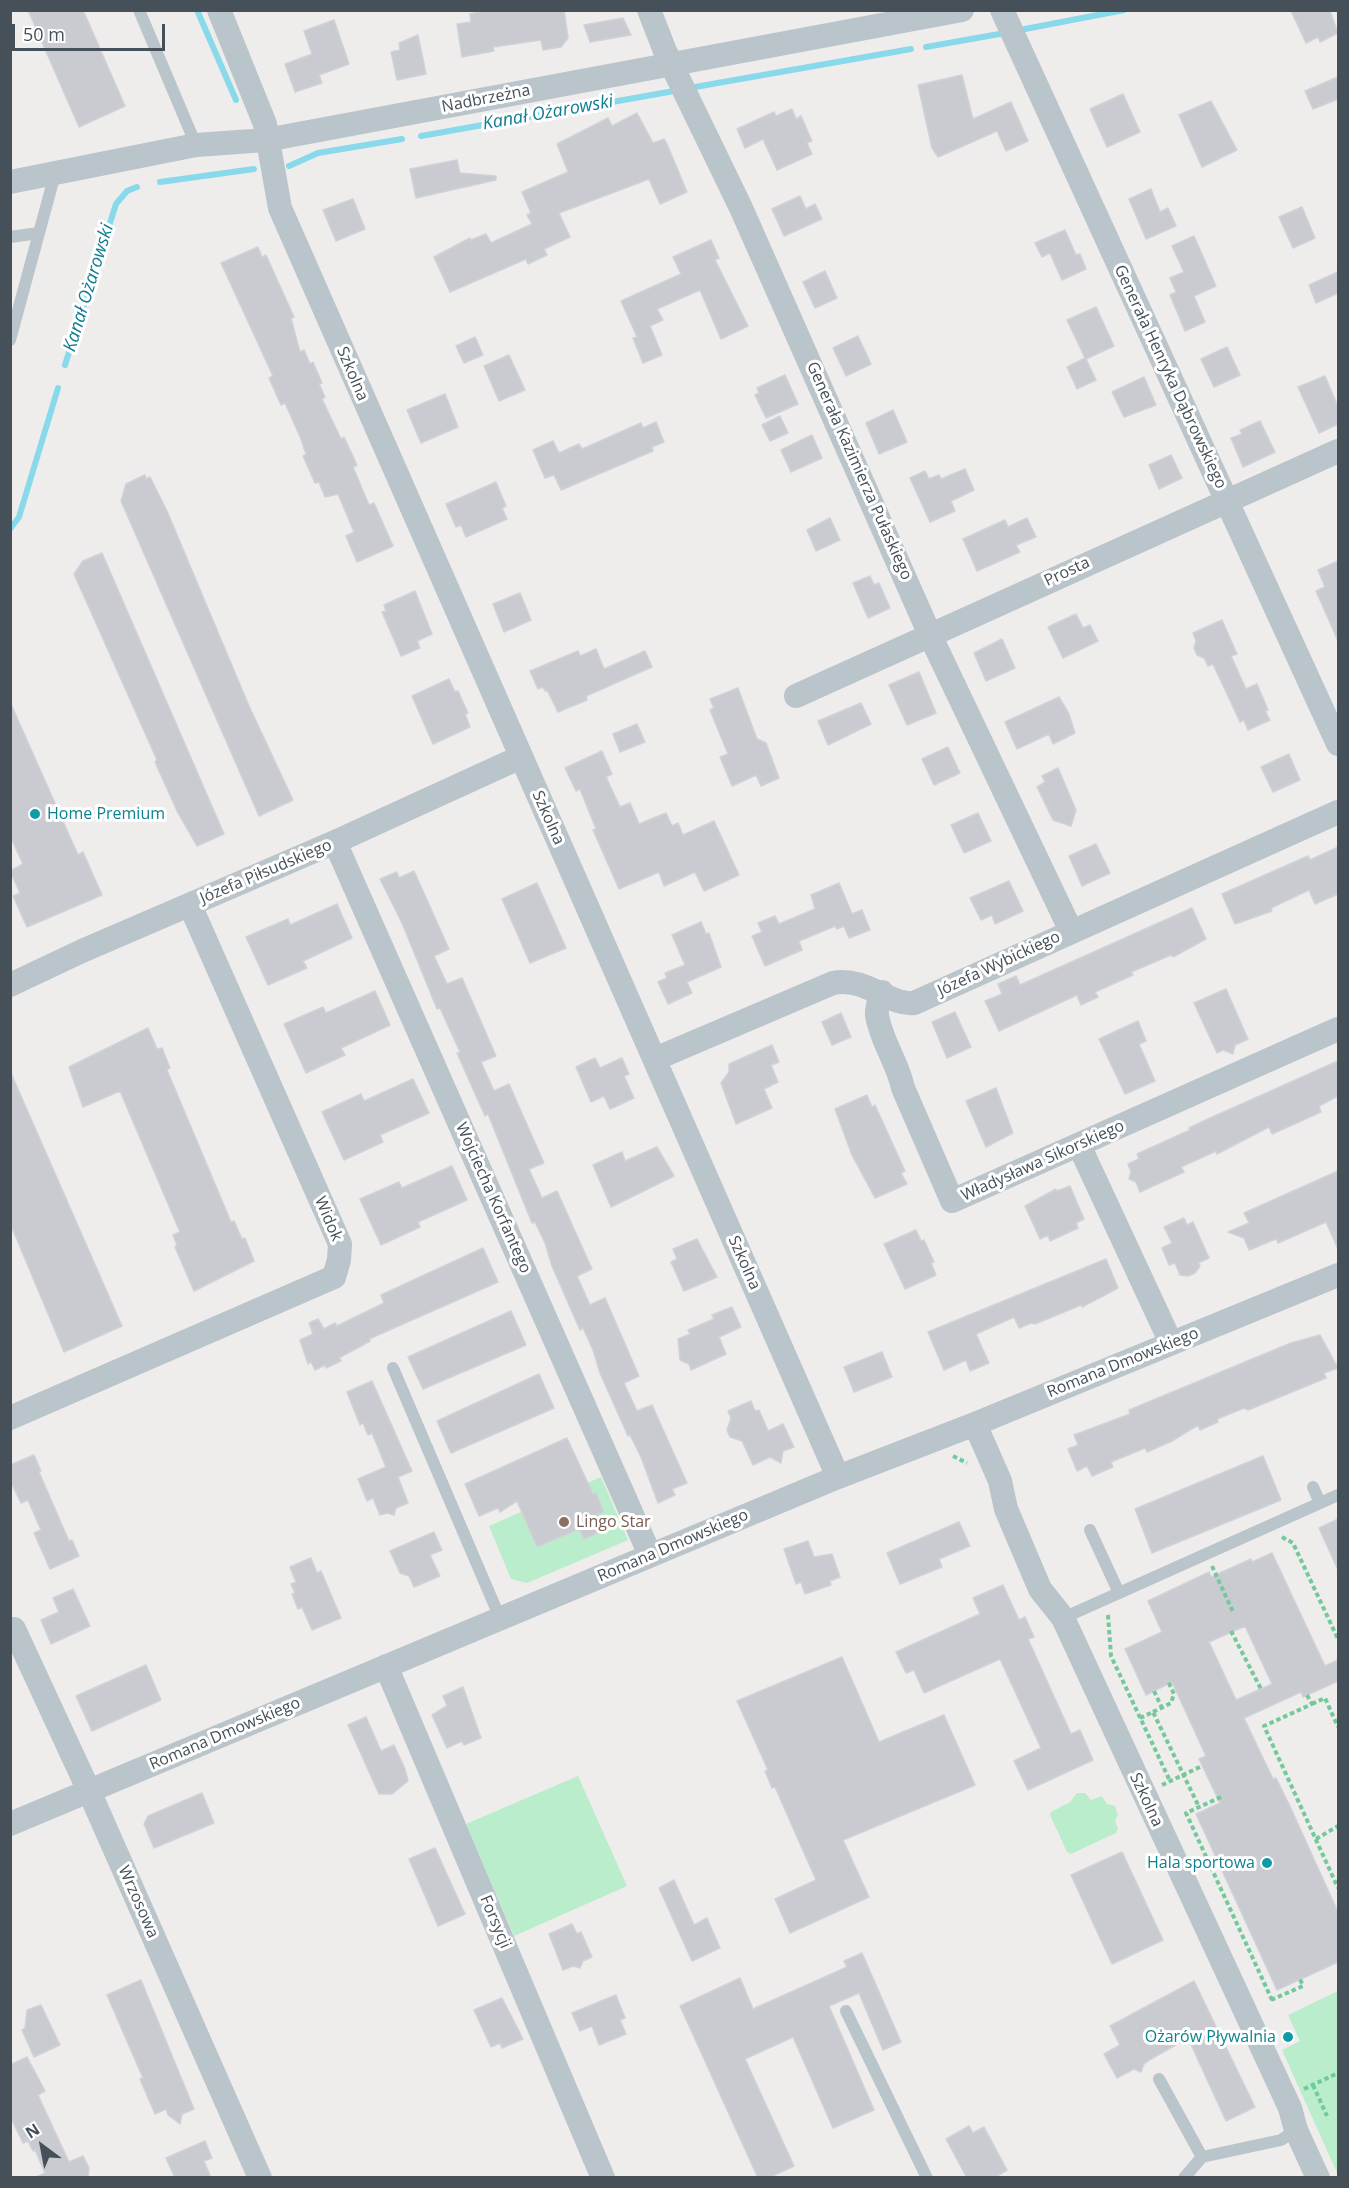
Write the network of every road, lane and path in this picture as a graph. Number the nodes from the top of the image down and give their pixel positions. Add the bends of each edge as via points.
1 (139, 10) edge
2 (219, 10) edge
3 (649, 10) edge
4 (962, 10) edge
5 (1002, 10) edge
6 (672, 64) junction
7 (266, 140) junction
8 (196, 145) junction
9 (55, 174) junction
10 (10, 182) edge
11 (39, 233) junction
12 (10, 237) edge
13 (10, 340) edge
14 (1338, 451) edge
15 (1227, 500) junction
16 (930, 635) junction
17 (795, 696) dead end
18 (1338, 744) edge
19 (521, 757) junction
20 (1338, 812) edge
21 (335, 842) junction
22 (189, 905) junction
23 (1071, 931) junction
24 (10, 985) edge
25 (882, 992) junction
26 (1338, 1029) edge
27 (655, 1059) junction
28 (1079, 1145) junction
29 (1338, 1275) edge
30 (1171, 1343) junction
31 (393, 1368) dead end
32 (10, 1418) edge
33 (975, 1424) junction
34 (838, 1477) junction
35 (1313, 1487) dead end
36 (1338, 1495) edge
37 (1320, 1503) junction
38 (1090, 1530) dead end
39 (1283, 1530) dead end
40 (650, 1555) junction
41 (1201, 1567) dead end
42 (1119, 1593) junction
43 (1108, 1610) dead end
44 (1233, 1612) dead end
45 (500, 1618) junction
46 (1063, 1618) junction
47 (14, 1629) dead end
48 (1231, 1631) dead end
49 (1338, 1639) edge
50 (386, 1666) junction
51 (1168, 1681) dead end
52 (1261, 1689) dead end
53 (1154, 1691) dead end
54 (1307, 1695) dead end
55 (1312, 1704) junction
56 (1162, 1708) junction
57 (1153, 1712) junction
58 (1140, 1718) junction
59 (1338, 1727) edge
60 (1202, 1766) dead end
61 (1183, 1775) junction
62 (1170, 1781) junction
63 (1156, 1788) dead end
64 (89, 1791) junction
65 (1221, 1797) dead end
66 (1199, 1807) junction
67 (10, 1824) edge
68 (1338, 1826) edge
69 (1316, 1839) junction
70 (1338, 1888) edge
71 (1300, 1979) dead end
72 (1272, 2000) junction
73 (1264, 2004) dead end
74 (846, 2011) dead end
75 (1338, 2073) edge
76 (1159, 2079) dead end
77 (1327, 2116) dead end
78 (1296, 2130) junction
79 (1202, 2157) junction
80 (260, 2178) edge
81 (603, 2178) edge
82 (927, 2178) edge
83 (1184, 2178) edge
84 (1318, 2178) edge

1 - 8 lane
2 - 7 street, Szkolna
3 - 6 street, Generała Kazimierza Pułaskiego
4 - 6 street, Nadbrzeżna
5 - 15 street, Generała Henryka Dąbrowskiego
6 - 7 street, Nadbrzeżna
6 - 16 street, Generała Kazimierza Pułaskiego via 775,283
7 - 8 street, Nadbrzeżna
7 - 19 street, Szkolna via 279,208
8 - 9 street, Nadbrzeżna
9 - 10 street, Nadbrzeżna
9 - 11 lane
11 - 12 lane
11 - 13 lane
14 - 15 street, Prosta
15 - 16 street, Prosta
15 - 18 street, Generała Henryka Dąbrowskiego
16 - 17 street, Prosta
16 - 23 street, Generała Kazimierza Pułaskiego
19 - 21 street, Józefa Piłsudskiego
19 - 27 street, Szkolna
20 - 23 street, Józefa Wybickiego
21 - 22 street, Józefa Piłsudskiego
21 - 40 street, Wojciecha Korfantego
22 - 24 street, Józefa Piłsudskiego
22 - 32 street, Widok via 339,1244 334,1277
23 - 25 street, Józefa Wybickiego via 914,1003
25 - 27 street, Józefa Wybickiego via 854,982 833,983
25 - 28 street, Władysława Sikorskiego via 877,1010 879,1022 952,1202
26 - 28 street, Władysława Sikorskiego
27 - 34 street, Szkolna
28 - 30 street
29 - 30 street, Romana Dmowskiego
30 - 33 street, Romana Dmowskiego
31 - 45 lane
33 - 34 street, Romana Dmowskiego
33 - 46 street, Szkolna via 1040,1589
34 - 40 street, Romana Dmowskiego
35 - 37 lane
36 - 37 lane
37 - 42 lane
38 - 42 lane
39 - 49 path via 1275,1533 1293,1543
40 - 45 street, Romana Dmowskiego
41 - 44 path via 1210,1563
42 - 46 lane
43 - 58 path via 1111,1656
45 - 50 street, Romana Dmowskiego
46 - 78 street, Szkolna via 1290,2108
47 - 64 street, Wrzosowa
48 - 52 path
50 - 64 street, Romana Dmowskiego
50 - 81 street, Forsycji
51 - 56 path via 1174,1694 1171,1704
53 - 56 path
54 - 55 path
55 - 59 path via 1325,1698
55 - 69 path via 1264,1726
56 - 57 path
57 - 58 path
57 - 61 path
58 - 62 path
60 - 61 path
61 - 62 path
61 - 66 path
62 - 63 path
64 - 67 street, Romana Dmowskiego
64 - 80 street, Wrzosowa
65 - 66 path
66 - 72 path via 1186,1813
68 - 69 path
69 - 70 path
71 - 72 path via 1303,1986
72 - 73 path
74 - 82 lane
75 - 77 path via 1313,2085
76 - 79 lane
78 - 79 lane via 1281,2140
78 - 84 street, Szkolna
79 - 83 lane

